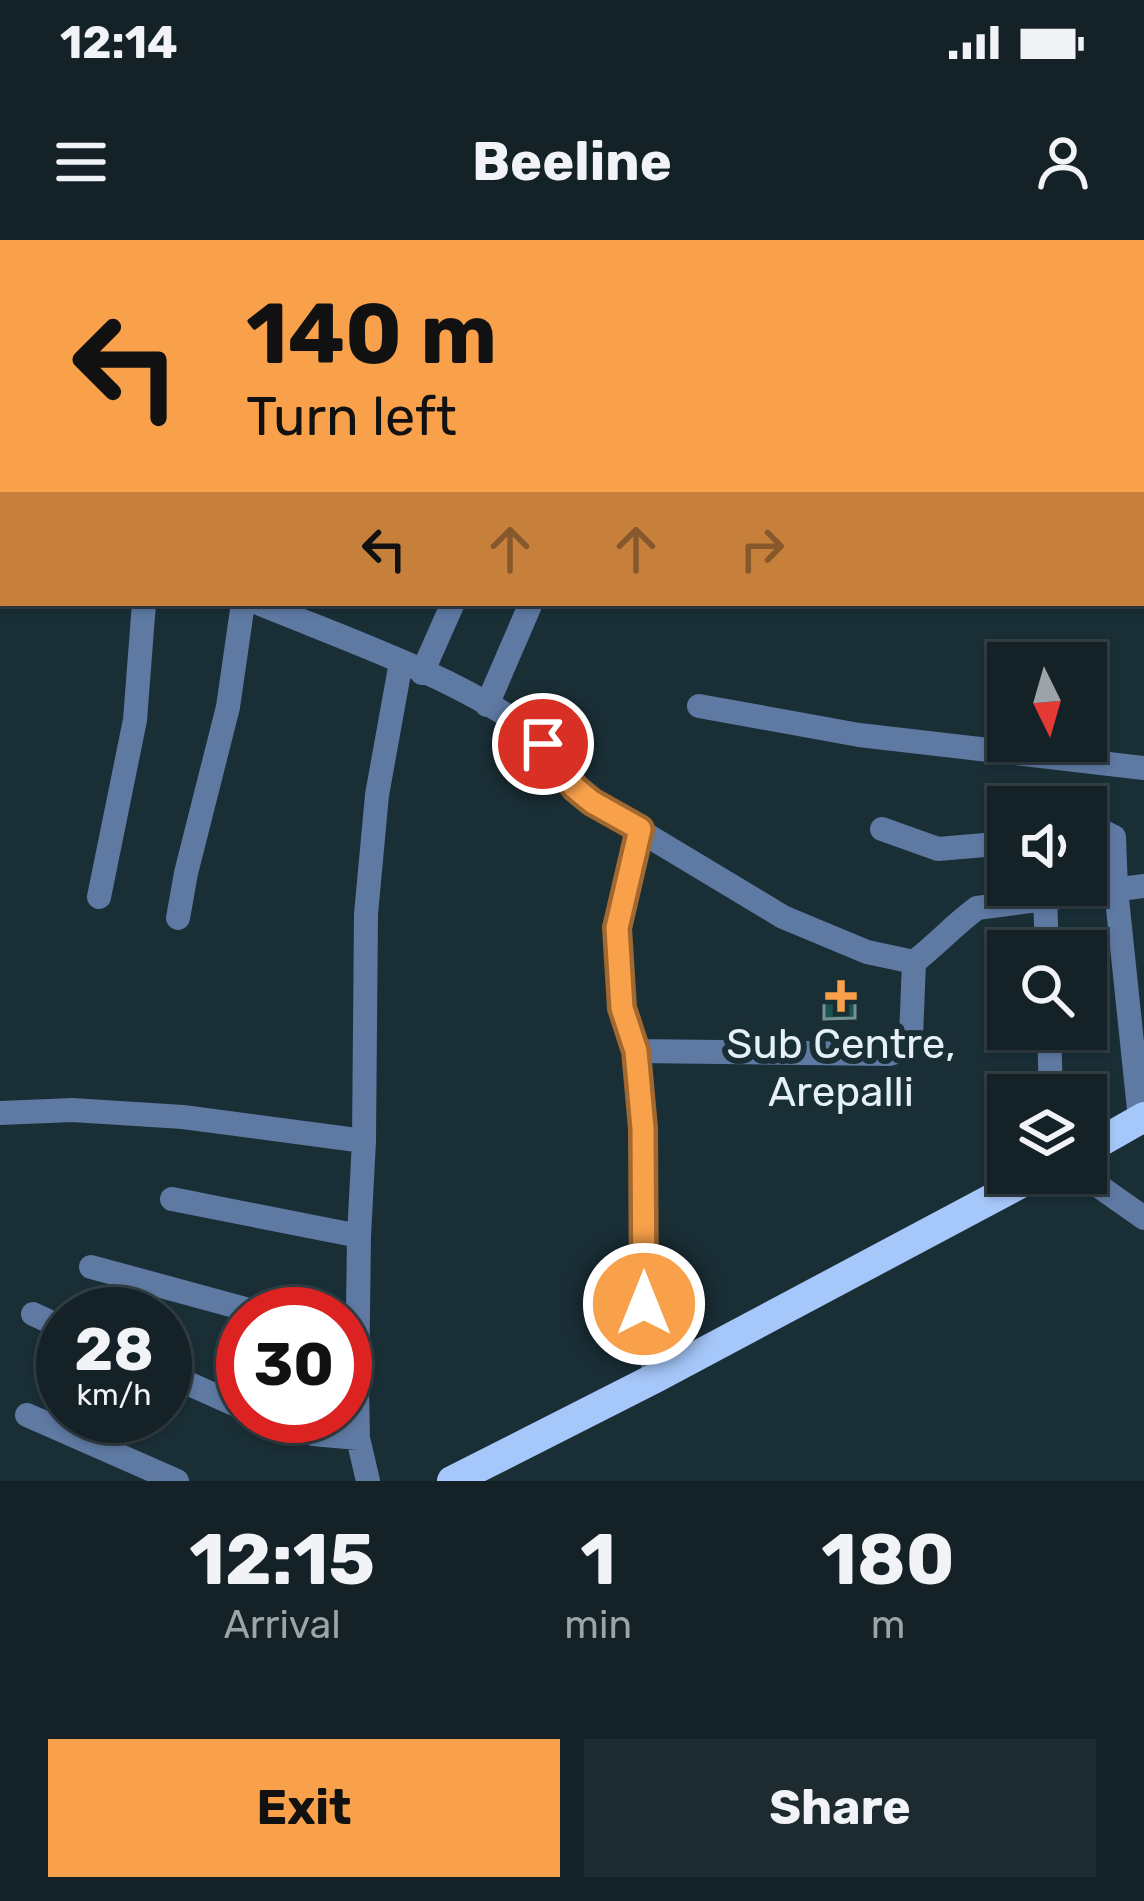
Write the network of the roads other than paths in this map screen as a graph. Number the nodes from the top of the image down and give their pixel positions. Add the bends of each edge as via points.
1 (144, 606) edge
2 (243, 606) edge
3 (265, 606) edge
4 (451, 606) edge
5 (530, 606) edge
6 (412, 668) junction
7 (487, 705) junction
8 (699, 706) dead end
9 (1144, 768) edge
10 (640, 829) junction
11 (882, 829) dead end
12 (1107, 834) edge
13 (987, 845) edge
14 (1144, 886) edge
15 (1116, 889) junction
16 (1107, 890) edge
17 (99, 897) dead end
18 (989, 906) edge
19 (178, 918) dead end
20 (914, 962) junction
21 (636, 1051) junction
22 (0, 1113) edge
23 (1142, 1118) edge
24 (1107, 1138) edge
25 (364, 1141) junction
26 (1107, 1192) edge
27 (1001, 1194) edge
28 (172, 1199) dead end
29 (1144, 1219) edge
30 (359, 1236) junction
31 (91, 1268) dead end
32 (354, 1287) edge
33 (216, 1301) edge
34 (33, 1314) dead end
35 (36, 1315) edge
36 (655, 1378) junction
37 (27, 1415) dead end
38 (359, 1443) edge
39 (177, 1481) edge
40 (368, 1481) edge
41 (452, 1481) edge

1 - 17 street via 135,720
2 - 19 street via 228,707
3 - 6 street
4 - 6 street
5 - 7 street
6 - 7 street
6 - 25 street via 377,795
7 - 10 street via 533,734 592,802
8 - 9 street
10 - 20 street via 783,917
10 - 21 street via 617,928 622,1008
11 - 13 street via 938,849
12 - 15 street via 1114,837
14 - 15 street
15 - 16 street
15 - 23 street
18 - 20 street via 956,923
20 - 21 street via 911,1037 890,1054
21 - 36 street via 644,1304
22 - 25 street via 183,1117
23 - 24 main road
25 - 30 street
26 - 29 street
27 - 36 main road
28 - 30 street
30 - 32 street
31 - 33 street
34 - 35 street
36 - 41 main road
37 - 39 street
38 - 40 street

